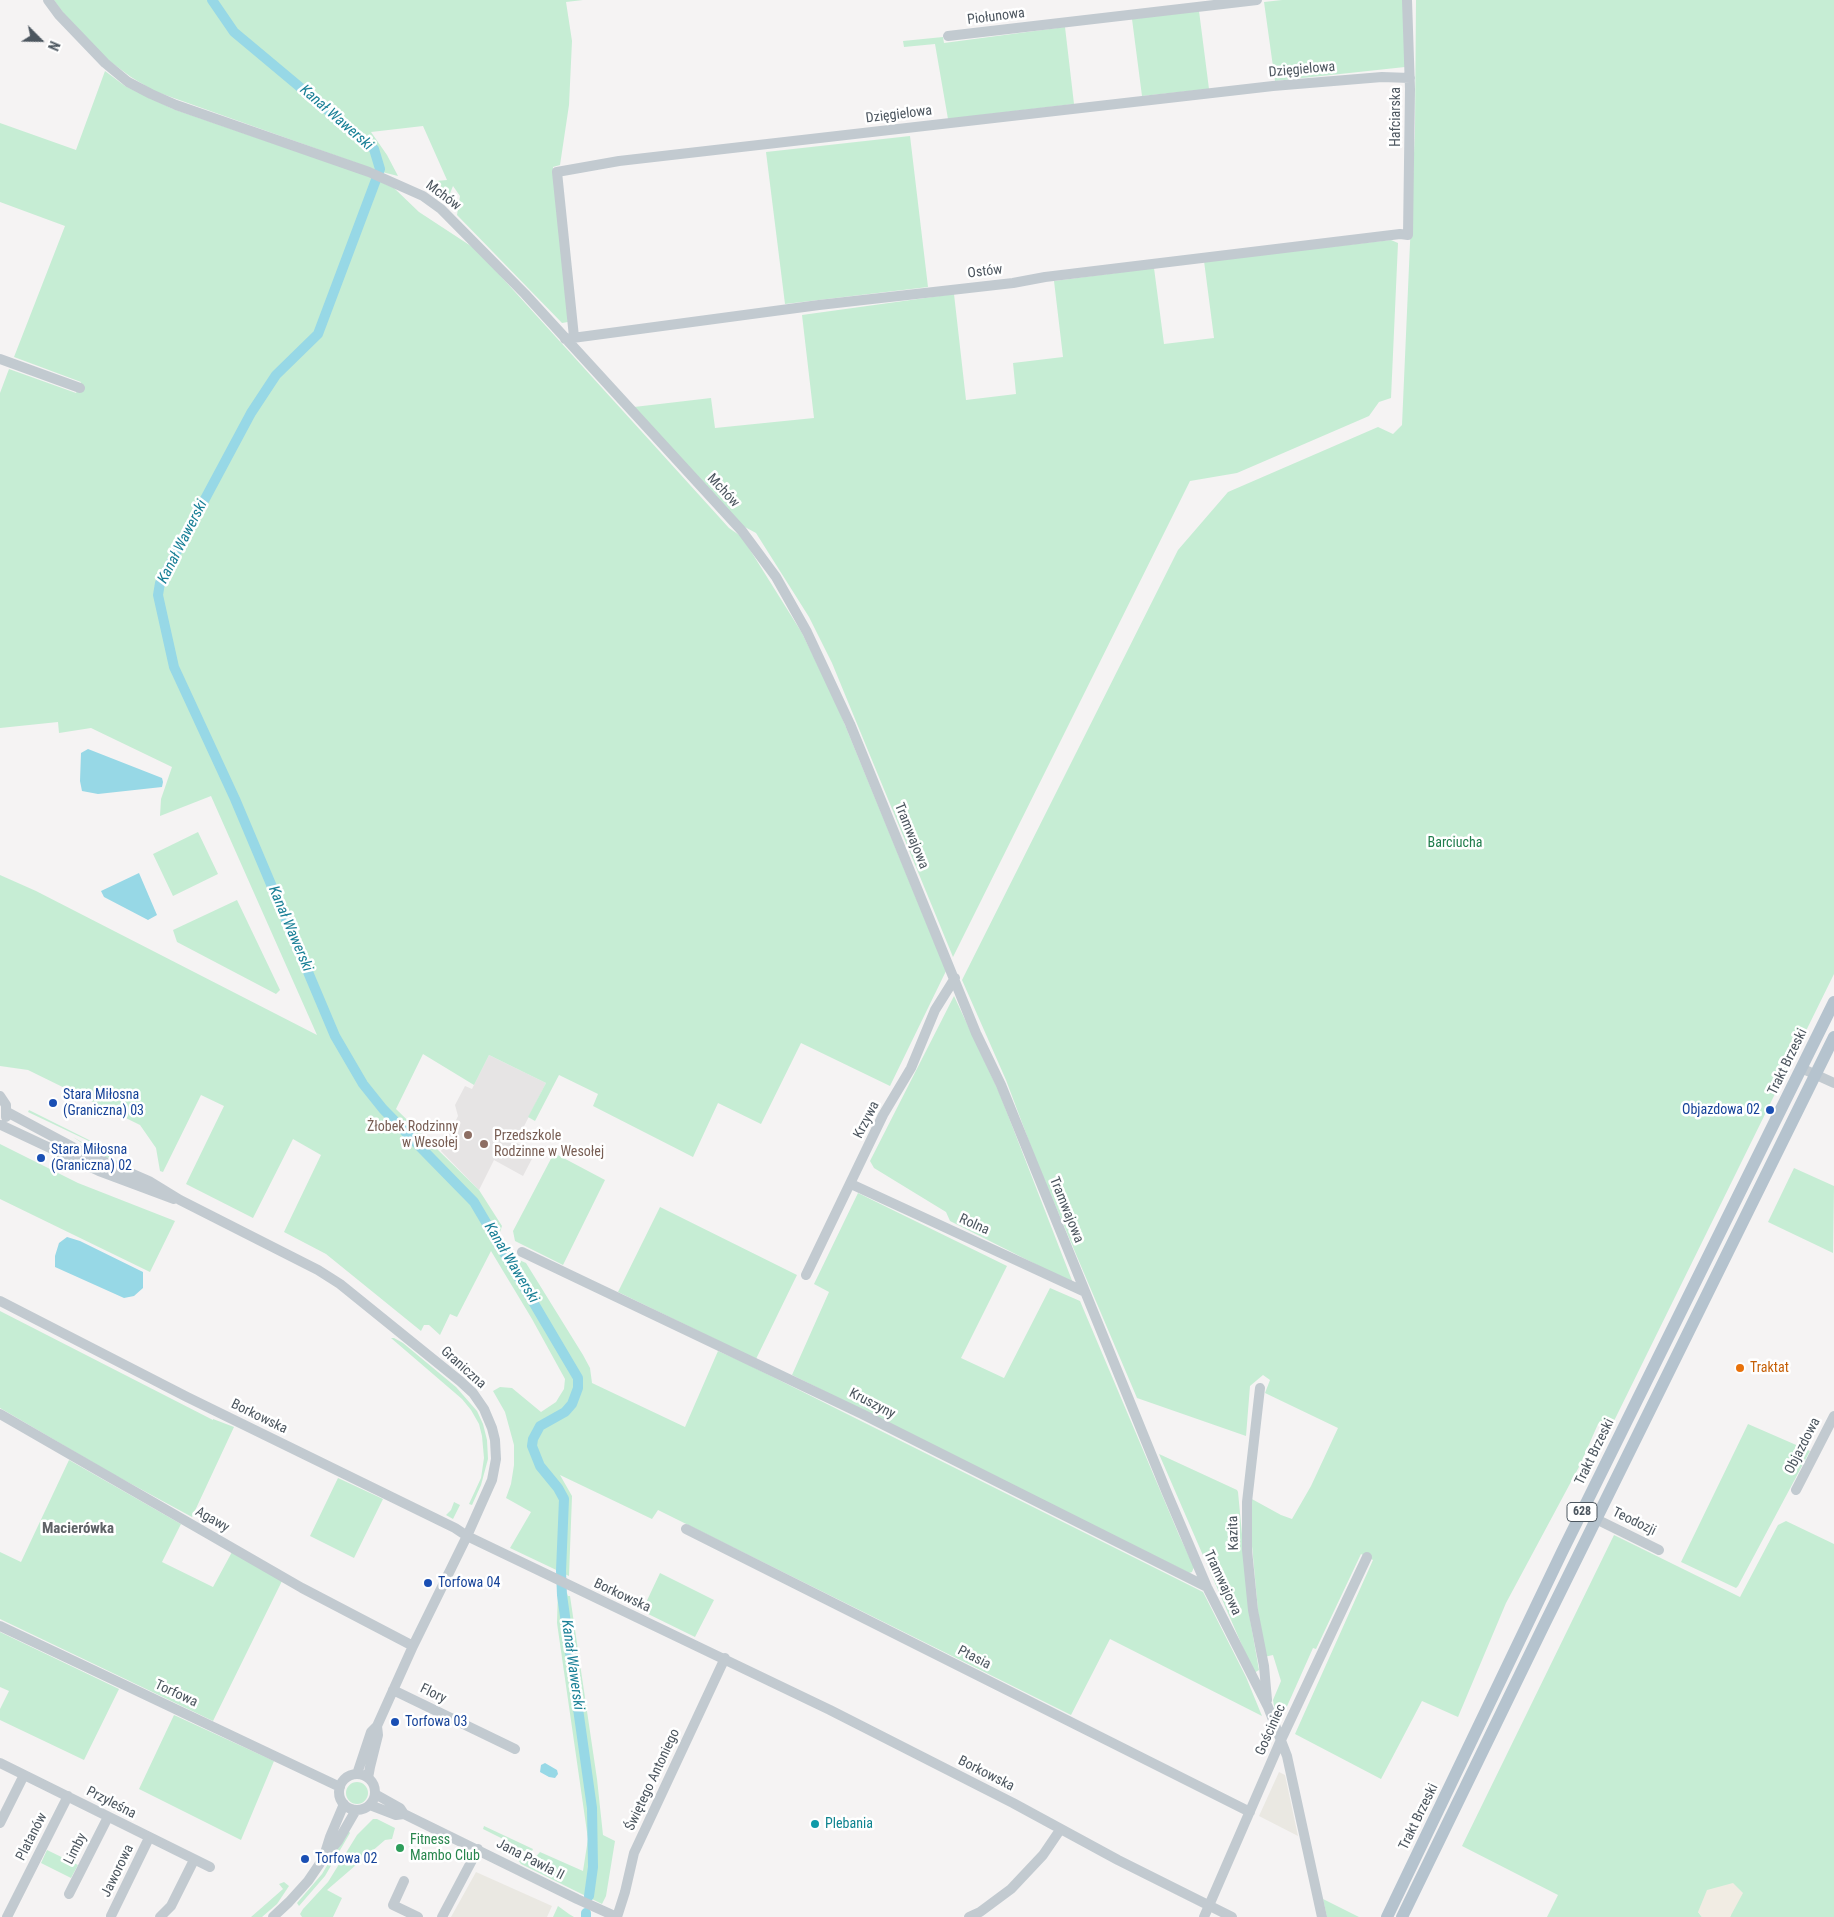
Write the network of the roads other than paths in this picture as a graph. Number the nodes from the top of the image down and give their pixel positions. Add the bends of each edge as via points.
1 (48, 0) edge
2 (1257, 0) edge
3 (1407, 0) edge
4 (948, 36) dead end
5 (1410, 78) junction
6 (1408, 235) joint
7 (570, 338) junction
8 (0, 359) edge
9 (80, 388) dead end
10 (742, 531) joint
11 (954, 978) junction
12 (1834, 1002) edge
13 (1834, 1038) edge
14 (1801, 1068) junction
15 (1816, 1074) junction
16 (1834, 1083) edge
17 (0, 1096) edge
18 (7, 1112) junction
19 (1, 1125) edge
20 (851, 1184) junction
21 (180, 1200) junction
22 (522, 1252) dead end
23 (806, 1275) dead end
24 (1085, 1292) junction
25 (0, 1301) edge
26 (1260, 1388) dead end
27 (0, 1414) edge
28 (1834, 1416) edge
29 (1796, 1490) dead end
30 (1596, 1519) junction
31 (686, 1529) dead end
32 (467, 1536) junction
33 (1659, 1550) dead end
34 (1367, 1557) dead end
35 (1207, 1587) junction
36 (0, 1626) edge
37 (413, 1646) junction
38 (724, 1658) junction
39 (393, 1690) junction
40 (1268, 1707) junction
41 (377, 1726) junction
42 (1280, 1742) junction
43 (515, 1749) dead end
44 (0, 1763) edge
45 (357, 1774) junction
46 (24, 1775) junction
47 (368, 1778) junction
48 (340, 1786) junction
49 (375, 1794) junction
50 (68, 1796) junction
51 (344, 1804) junction
52 (370, 1804) junction
53 (356, 1810) junction
54 (1250, 1812) junction
55 (404, 1814) junction
56 (108, 1817) junction
57 (0, 1823) edge
58 (1060, 1830) junction
59 (149, 1838) junction
60 (478, 1849) junction
61 (324, 1856) junction
62 (194, 1860) junction
63 (210, 1867) dead end
64 (404, 1881) dead end
65 (69, 1894) dead end
66 (1209, 1906) junction
67 (0, 1915) edge
68 (111, 1916) edge
69 (6, 1917) edge
70 (160, 1917) edge
71 (273, 1917) edge
72 (418, 1917) edge
73 (442, 1917) edge
74 (617, 1917) edge
75 (969, 1917) edge
76 (1204, 1917) edge
77 (1232, 1917) edge
78 (1322, 1917) edge
79 (1387, 1917) edge
80 (1402, 1917) edge

1 - 7 street, Mchów via 58,16 128,82 176,106 369,172 423,196 442,209
2 - 4 street, Piołunowa
3 - 5 street, Hafciarska
5 - 6 street, Hafciarska
5 - 7 street, Dzięgielowa via 1382,77 1273,86 619,161 557,172
6 - 7 street, Ostów via 1045,277
7 - 10 street, Mchów
8 - 9 street
10 - 11 street, Tramwajowa via 776,577 807,632 850,724
11 - 20 street, Krzywa via 935,1010 911,1068 883,1115
11 - 24 street, Tramwajowa
12 - 14 main road, Trakt Brzeski / 628
13 - 15 main road, Trakt Brzeski / 628
14 - 15 street
14 - 79 main road, Trakt Brzeski / 628 via 1566,1544
15 - 16 street
15 - 30 main road, Trakt Brzeski / 628
17 - 18 street
18 - 19 street
18 - 21 street, Graniczna via 80,1151 146,1179
19 - 21 street, Graniczna via 105,1174
20 - 23 street, Krzywa
20 - 24 street, Rolna
21 - 32 street, Graniczna via 330,1277 473,1393 492,1428 496,1460 489,1488
22 - 35 street, Kruszyny via 862,1414
24 - 35 street, Tramwajowa
25 - 32 street, Borkowska
26 - 40 street, Kazita via 1246,1502 1253,1610
27 - 37 street, Agawy via 302,1588
28 - 29 street, Objazdowa
30 - 33 street, Teodozji
30 - 80 main road, Trakt Brzeski / 628
31 - 54 street, Ptasia
32 - 37 street, Graniczna
32 - 38 street, Borkowska
34 - 42 street, Gościniec
35 - 40 street, Tramwajowa
36 - 48 street, Torfowa
37 - 39 street, Graniczna
38 - 58 street, Borkowska via 1004,1798
38 - 74 street, Świętego Antoniego via 634,1853
39 - 41 street, Graniczna
39 - 43 street, Flory
40 - 42 street, Tramwajowa
41 - 45 street, Graniczna via 368,1739
41 - 47 street, Graniczna via 378,1735
42 - 54 street, Gościniec
42 - 78 street, Tramwajowa via 1287,1756
44 - 46 street, Przyleśna
45 - 47 street
45 - 48 street
46 - 50 street, Przyleśna
46 - 57 street
47 - 49 street
48 - 51 street
49 - 52 street
49 - 55 street, Jana Pawła II via 400,1808
50 - 56 street, Przyleśna
50 - 69 street, Platanów
51 - 53 street
51 - 61 street
52 - 53 street
52 - 55 street, Jana Pawła II via 396,1815
53 - 61 street via 338,1841
54 - 66 street, Gościniec
55 - 60 street, Jana Pawła II
56 - 59 street, Przyleśna
56 - 65 street, Limby
58 - 66 street, Borkowska
58 - 75 street via 1043,1856 1011,1890
59 - 62 street, Przyleśna
59 - 68 street, Jaworowa
60 - 73 street
60 - 74 street, Jana Pawła II
61 - 71 street via 299,1892
62 - 63 street, Przyleśna
62 - 70 street via 171,1906
64 - 72 street via 393,1905
66 - 76 street, Gościniec
66 - 77 street, Borkowska
67 - 69 street

